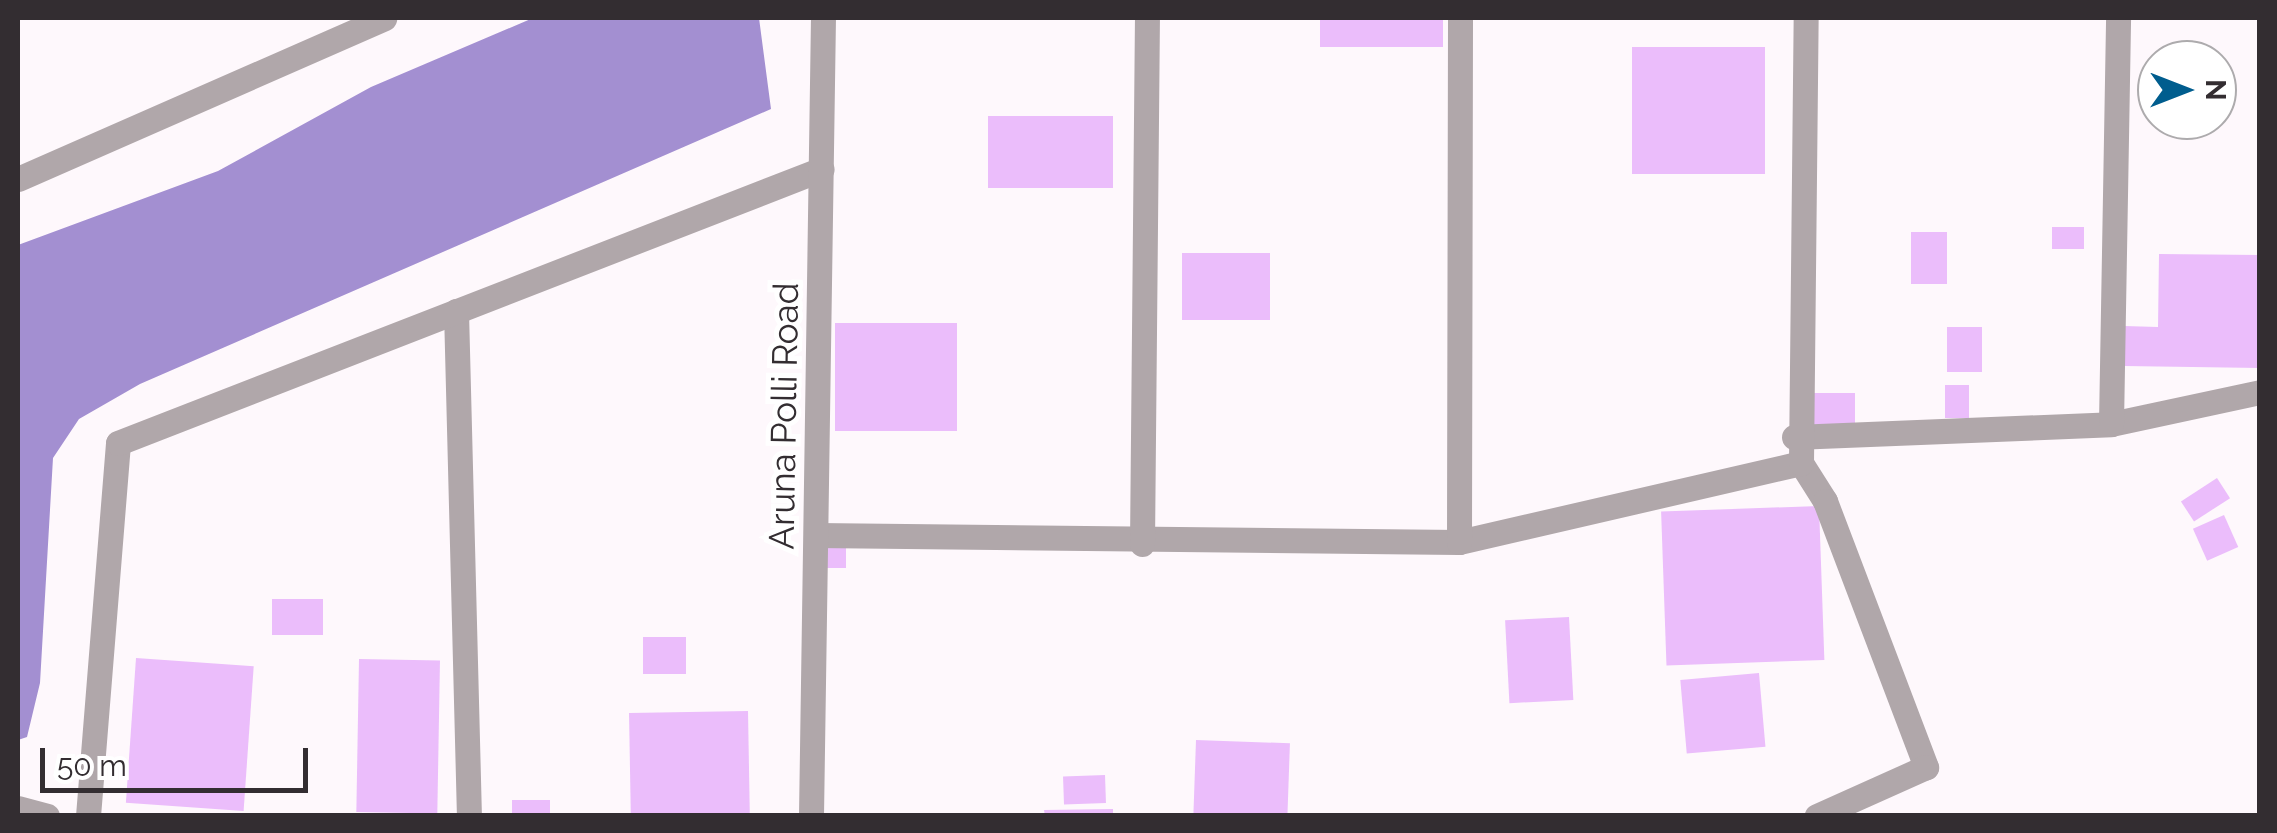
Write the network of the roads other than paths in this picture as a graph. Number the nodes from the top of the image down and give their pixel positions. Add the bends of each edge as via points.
1 (384, 18) edge
2 (823, 18) edge
3 (1147, 18) edge
4 (1460, 18) edge
5 (1806, 18) edge
6 (2118, 18) edge
7 (822, 169) junction
8 (18, 180) edge
9 (456, 311) junction
10 (2260, 392) edge
11 (2111, 424) junction
12 (1794, 437) junction
13 (1801, 463) junction
14 (816, 535) junction
15 (1459, 542) junction
16 (1142, 544) junction
17 (18, 808) edge
18 (47, 816) edge
19 (88, 816) edge
20 (469, 816) edge
21 (812, 816) edge
22 (1818, 816) edge

1 - 8 street
2 - 7 street, Aruna Polli Road
3 - 16 street
4 - 15 street
5 - 12 street
6 - 11 street
7 - 9 street
7 - 14 street, Aruna Polli Road
9 - 19 street via 118,443
9 - 20 street
10 - 11 street
11 - 12 street
12 - 13 street
13 - 15 street
13 - 22 street via 1825,501 1926,767
14 - 16 street
14 - 21 street, Aruna Polli Road
15 - 16 street
17 - 18 street

